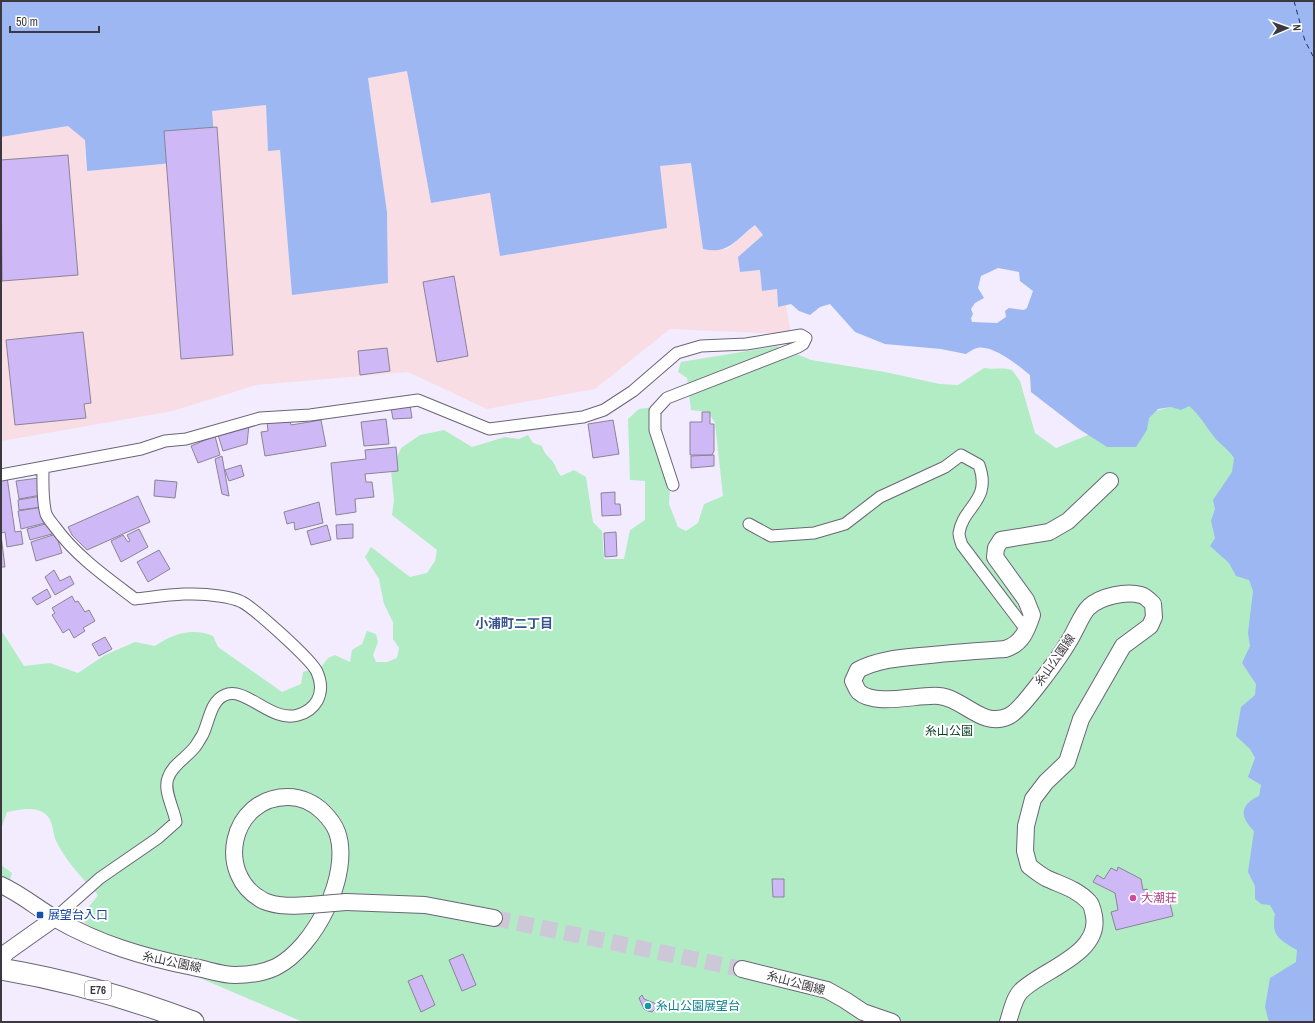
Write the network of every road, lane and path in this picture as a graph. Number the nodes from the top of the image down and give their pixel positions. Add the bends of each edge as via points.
1 (43, 468) junction
2 (1, 475) edge
3 (1110, 481) dead end
4 (673, 485) dead end
5 (749, 524) dead end
6 (1026, 631) junction
7 (1, 885) edge
8 (55, 918) junction
9 (494, 918) tunnel mouth
10 (1, 959) edge
11 (1, 969) edge
12 (742, 969) tunnel mouth
13 (193, 1022) edge
14 (892, 1022) edge
15 (1008, 1022) edge

1 - 2 street
1 - 4 street via 141,449 165,441 186,439 260,418 310,415 418,400 489,429 583,417 604,410 634,391 677,353 700,346 746,344 801,335 806,338 798,347 667,398 655,412 656,430
1 - 8 street via 42,487 46,515 64,539 85,560 135,599 179,593 220,596 241,601 256,611 304,656 317,670 321,685 314,705 306,712 289,717 271,712 238,694 226,694 216,701 194,748 173,768 167,778 176,822 158,838 100,878
3 - 6 main road, 糸山公園線 via 1068,521 1049,532 1001,540 996,548 995,557 1026,600 1032,614
5 - 6 street via 771,536 814,533 845,524 880,497 945,467 961,455 979,465 984,478 978,501 964,521 959,534 962,545
6 - 15 main road, 糸山公園線 via 1015,646 1005,649 947,652 870,664 858,670 853,681 858,691 867,697 940,696 960,704 978,716 997,719 1010,716 1025,702 1063,652 1088,607 1103,598 1132,594 1142,596 1153,604 1154,617 1150,626 1123,646 1081,718 1067,762 1033,799 1026,826 1025,851 1029,866 1045,877 1078,892 1090,903 1094,918 1093,931 1084,946 1070,959 1032,980 1019,993
7 - 8 main road, 糸山公園線
8 - 9 main road, 糸山公園線, bridge via 107,945 160,960 233,975 262,972 278,966 304,944 317,926 330,898 340,866 337,832 329,818 316,806 288,797 258,804 246,815 238,828 234,859 245,885 254,895 266,902 287,906 310,905 346,902 425,905
8 - 10 main road
11 - 13 highway, E76 via 77,984
12 - 14 main road, 糸山公園線 via 826,990 863,1012

